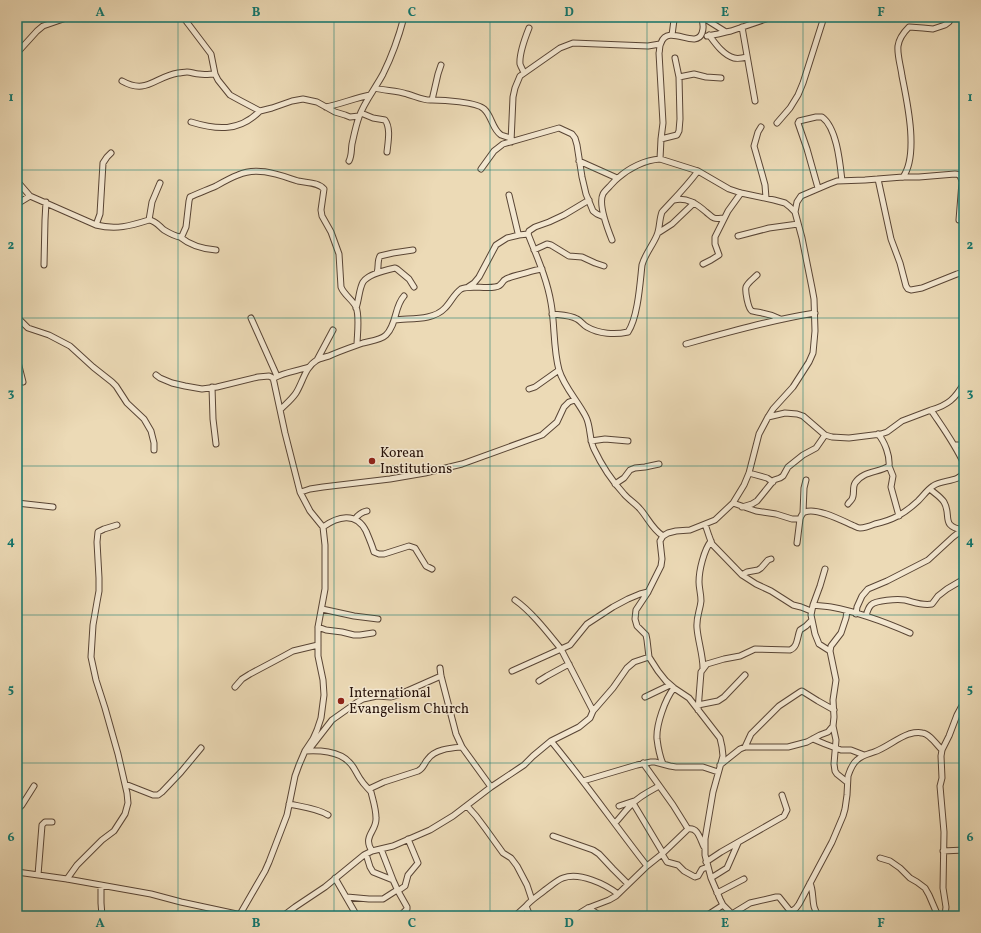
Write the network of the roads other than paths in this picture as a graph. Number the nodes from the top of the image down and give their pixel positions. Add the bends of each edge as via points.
1 (69, 17) edge
2 (183, 17) edge
3 (404, 17) edge
4 (674, 17) edge
5 (702, 17) edge
6 (772, 17) edge
7 (824, 17) edge
8 (952, 17) edge
9 (529, 28) dead end
10 (742, 28) junction
11 (726, 32) junction
12 (672, 35) junction
13 (708, 35) junction
14 (700, 37) junction
15 (660, 44) junction
16 (17, 53) edge
17 (747, 57) junction
18 (675, 58) dead end
19 (441, 65) dead end
20 (524, 73) junction
21 (215, 74) junction
22 (678, 77) junction
23 (721, 78) dead end
24 (122, 81) dead end
25 (375, 88) junction
26 (370, 95) junction
27 (432, 100) junction
28 (755, 101) dead end
29 (326, 107) junction
30 (260, 111) junction
31 (360, 115) junction
32 (191, 122) dead end
33 (777, 123) dead end
34 (761, 127) dead end
35 (661, 139) junction
36 (510, 140) junction
37 (387, 152) dead end
38 (111, 153) dead end
39 (660, 159) junction
40 (349, 161) dead end
41 (579, 161) junction
42 (481, 169) dead end
43 (698, 171) junction
44 (903, 177) junction
45 (617, 178) junction
46 (878, 179) junction
47 (17, 181) edge
48 (842, 181) junction
49 (160, 183) dead end
50 (818, 188) junction
51 (741, 193) junction
52 (509, 195) dead end
53 (30, 196) junction
54 (766, 198) junction
55 (589, 200) junction
56 (674, 200) junction
57 (46, 202) junction
58 (694, 203) junction
59 (17, 204) edge
60 (795, 212) junction
61 (604, 217) junction
62 (724, 218) junction
63 (150, 220) junction
64 (959, 220) dead end
65 (798, 224) junction
66 (96, 225) junction
67 (658, 233) junction
68 (528, 234) junction
69 (519, 235) junction
70 (738, 236) dead end
71 (180, 237) junction
72 (612, 240) dead end
73 (216, 250) dead end
74 (413, 250) dead end
75 (534, 250) junction
76 (703, 264) dead end
77 (44, 265) dead end
78 (604, 266) dead end
79 (542, 269) junction
80 (964, 272) edge
81 (377, 273) junction
82 (757, 275) dead end
83 (414, 286) dead end
84 (468, 287) junction
85 (404, 296) dead end
86 (356, 308) junction
87 (815, 313) junction
88 (552, 314) junction
89 (17, 317) edge
90 (251, 318) dead end
91 (781, 319) junction
92 (395, 320) junction
93 (333, 330) dead end
94 (686, 344) dead end
95 (357, 345) junction
96 (17, 358) edge
97 (317, 360) junction
98 (309, 367) junction
99 (559, 370) junction
100 (156, 375) dead end
101 (275, 377) junction
102 (23, 382) dead end
103 (964, 383) edge
104 (212, 387) junction
105 (529, 389) dead end
106 (575, 400) junction
107 (281, 408) junction
108 (931, 410) junction
109 (768, 417) junction
110 (878, 434) junction
111 (825, 435) junction
112 (628, 440) dead end
113 (591, 441) junction
114 (216, 444) dead end
115 (955, 445) junction
116 (964, 445) edge
117 (154, 450) dead end
118 (659, 464) dead end
119 (964, 464) edge
120 (889, 466) junction
121 (964, 471) edge
122 (750, 473) junction
123 (806, 480) dead end
124 (773, 482) junction
125 (615, 484) junction
126 (930, 489) junction
127 (301, 492) junction
128 (17, 503) edge
129 (732, 503) junction
130 (848, 504) dead end
131 (53, 507) dead end
132 (742, 507) junction
133 (366, 511) dead end
134 (803, 513) junction
135 (899, 516) junction
136 (355, 519) junction
137 (800, 519) junction
138 (705, 524) junction
139 (117, 526) dead end
140 (322, 527) junction
141 (963, 530) edge
142 (663, 536) junction
143 (711, 541) junction
144 (797, 543) dead end
145 (771, 559) dead end
146 (432, 569) dead end
147 (825, 569) dead end
148 (742, 575) junction
149 (964, 579) edge
150 (648, 592) junction
151 (515, 600) dead end
152 (812, 608) junction
153 (322, 609) junction
154 (847, 611) junction
155 (856, 614) junction
156 (866, 616) junction
157 (378, 619) dead end
158 (812, 620) junction
159 (318, 627) junction
160 (910, 632) dead end
161 (373, 633) dead end
162 (318, 645) junction
163 (561, 649) junction
164 (830, 651) junction
165 (649, 657) junction
166 (569, 664) junction
167 (440, 668) dead end
168 (703, 668) junction
169 (512, 671) dead end
170 (745, 675) dead end
171 (441, 676) junction
172 (538, 681) dead end
173 (672, 686) junction
174 (235, 687) dead end
175 (645, 697) dead end
176 (964, 702) edge
177 (698, 708) junction
178 (834, 710) junction
179 (592, 711) junction
180 (833, 726) junction
181 (813, 739) junction
182 (551, 741) junction
183 (462, 747) junction
184 (744, 747) junction
185 (201, 748) dead end
186 (836, 748) junction
187 (942, 750) junction
188 (306, 751) junction
189 (864, 755) junction
190 (643, 763) junction
191 (663, 764) junction
192 (720, 765) junction
193 (718, 772) junction
194 (583, 781) junction
195 (848, 782) junction
196 (125, 784) junction
197 (34, 786) dead end
198 (659, 786) junction
199 (491, 787) junction
200 (369, 789) junction
201 (782, 795) dead end
202 (634, 802) junction
203 (289, 804) junction
204 (467, 806) junction
205 (619, 806) dead end
206 (17, 810) edge
207 (328, 815) dead end
208 (52, 822) dead end
209 (615, 823) junction
210 (688, 829) junction
211 (553, 836) dead end
212 (408, 839) junction
213 (738, 843) junction
214 (704, 848) junction
215 (381, 849) junction
216 (964, 850) edge
217 (372, 851) junction
218 (943, 851) junction
219 (663, 853) junction
220 (366, 854) junction
221 (880, 858) dead end
222 (707, 865) junction
223 (647, 866) junction
224 (17, 872) edge
225 (38, 875) junction
226 (335, 878) junction
227 (711, 878) junction
228 (67, 879) junction
229 (744, 879) dead end
230 (393, 880) junction
231 (810, 883) junction
232 (628, 884) junction
233 (100, 885) junction
234 (398, 891) junction
235 (717, 893) junction
236 (618, 894) junction
237 (347, 897) junction
238 (532, 900) junction
239 (723, 905) junction
240 (526, 906) junction
241 (588, 908) junction
242 (791, 912) junction
243 (239, 915) edge
244 (733, 915) edge
245 (102, 916) edge
246 (246, 916) edge
247 (283, 916) edge
248 (357, 916) edge
249 (400, 916) edge
250 (515, 916) edge
251 (530, 916) edge
252 (575, 916) edge
253 (600, 916) edge
254 (707, 916) edge
255 (786, 916) edge
256 (819, 916) edge
257 (938, 916) edge
258 (945, 916) edge

1 - 16 street via 44,26
2 - 21 street via 209,50
3 - 25 street via 391,56
4 - 12 street
5 - 11 street
5 - 14 street via 703,28
6 - 10 street
7 - 33 street via 798,95
8 - 44 street via 945,25 933,29 909,28 898,44 911,140 909,166
9 - 20 street via 520,59
10 - 11 street
10 - 17 street
11 - 13 street
12 - 14 street via 689,39
12 - 15 street via 664,38
13 - 14 street
13 - 17 street via 716,45 734,58
15 - 20 street via 648,46 573,43 560,48
15 - 35 street via 663,123
17 - 28 street
18 - 22 street
19 - 27 street
20 - 36 street via 520,76 513,97
21 - 24 street via 176,73 143,86 132,86
21 - 30 street via 230,94
22 - 23 street via 694,74
22 - 35 street via 679,131 677,136
25 - 26 street
25 - 27 street
26 - 29 street
26 - 31 street
27 - 36 street via 478,105 487,112 496,130
29 - 30 street via 303,99
29 - 31 street via 345,116
30 - 32 street via 246,122 226,128 208,127
31 - 37 street via 387,121
31 - 40 street
34 - 54 street via 754,146 764,179
35 - 39 street
36 - 41 street via 559,128 575,138
36 - 42 street via 498,147
38 - 66 street via 103,163 100,214
39 - 43 street
39 - 45 street via 633,167
41 - 45 street
41 - 55 street
43 - 51 street
43 - 56 street
44 - 46 street
44 - 64 street via 959,174 962,182
45 - 61 street via 602,195
46 - 48 street
46 - 80 street via 891,239 908,289 922,288
47 - 53 street
48 - 50 street
48 - 50 street via 832,129 822,117 816,117 798,123
49 - 63 street via 152,202
50 - 60 street via 801,196
51 - 54 street
51 - 62 street
52 - 69 street
53 - 57 street
53 - 59 street
54 - 60 street via 785,203
55 - 61 street via 593,211
55 - 68 street via 535,227
56 - 58 street via 684,199
56 - 67 street via 662,212
57 - 66 street
57 - 77 street
58 - 62 street via 712,218
58 - 67 street via 672,224
60 - 65 street
61 - 72 street
62 - 76 street via 714,241 719,255
63 - 66 street via 120,227
63 - 71 street via 167,232
65 - 70 street
65 - 87 street
67 - 88 street via 642,265 637,309 628,332 607,333 587,327 577,319
68 - 69 street
68 - 75 street
69 - 84 street via 507,238 496,245 479,278
71 - 73 street via 200,248
71 - 86 street via 186,227 190,197 239,174 261,171 317,184 324,187 320,210 339,254 341,287
74 - 81 street via 380,256
75 - 78 street via 547,244 570,256 582,257
75 - 79 street
79 - 84 street via 510,277 497,287
79 - 88 street via 548,285
81 - 83 street via 395,268
81 - 86 street via 363,281
82 - 91 street via 746,290 750,309
84 - 92 street via 453,296 445,308 430,316
85 - 92 street
86 - 95 street
87 - 91 street
87 - 109 street via 816,331 809,362 793,387
88 - 99 street
89 - 117 street via 28,328 50,335 70,346 112,382 127,403 144,419 151,431
90 - 101 street
91 - 94 street
92 - 95 street via 391,329 382,338
93 - 97 street
95 - 97 street
96 - 102 street
97 - 98 street
98 - 101 street
98 - 107 street via 296,393
99 - 105 street
99 - 106 street
100 - 104 street via 166,381 185,386
101 - 104 street via 258,377
101 - 107 street
103 - 108 street via 953,399 942,407
104 - 114 street
106 - 113 street via 589,424
106 - 127 street via 564,407 557,422 542,435 462,464 419,474
107 - 127 street
108 - 110 street
108 - 115 street
109 - 111 street via 785,413 797,414
109 - 122 street via 760,434
110 - 111 street via 849,438
110 - 120 street via 885,444
111 - 124 street via 816,448 802,455 788,467 783,476
112 - 113 street
113 - 125 street
115 - 116 street
115 - 119 street
118 - 125 street via 630,470
120 - 130 street via 859,479 855,483 854,495
120 - 135 street via 893,476 891,487
121 - 126 street via 960,477 933,485
122 - 124 street
122 - 129 street
123 - 134 street
124 - 132 street via 757,501
125 - 142 street via 639,507 653,529
126 - 135 street
126 - 141 street via 943,500 949,524
127 - 140 street via 310,511
128 - 131 street
129 - 132 street
129 - 138 street via 715,520
132 - 137 street
133 - 136 street
134 - 135 street via 808,511 829,514 857,528 889,521
134 - 137 street
136 - 140 street via 339,518
136 - 146 street via 366,530 374,552 384,554 409,546 415,548 426,566
137 - 144 street
138 - 142 street
138 - 143 street
139 - 196 street via 98,532 98,602 93,625 92,657
140 - 153 street via 326,577
141 - 155 street via 928,560 868,589 862,596
142 - 150 street via 660,541 661,566
143 - 148 street
143 - 168 street via 706,548 699,580 701,600 697,624
145 - 148 street via 758,570
147 - 152 street
148 - 152 street via 793,605
149 - 156 street via 938,596 932,604 921,605 904,600 876,602 872,603
150 - 163 street via 628,599 587,624 570,645
150 - 165 street via 636,610 635,619 637,626 646,635
151 - 163 street via 534,617
152 - 154 street via 830,607
152 - 158 street
153 - 157 street
153 - 159 street
154 - 155 street
154 - 164 street via 841,633
155 - 156 street
156 - 160 street
158 - 164 street via 819,644
158 - 168 street via 800,630 793,649 755,650 707,664
159 - 161 street via 354,635
159 - 162 street
162 - 174 street via 288,654 250,674
162 - 188 street via 324,689 323,707 317,730
163 - 166 street
163 - 169 street
164 - 178 street via 836,680
165 - 173 street
165 - 179 street via 634,662 627,668
166 - 172 street
166 - 179 street
167 - 171 street
168 - 177 street via 700,675
170 - 177 street via 724,697
171 - 183 street via 456,734
171 - 188 street via 398,695 363,699 332,720
173 - 175 street
173 - 177 street
173 - 191 street via 657,733
176 - 187 street
177 - 192 street via 720,738 723,756
178 - 180 street
178 - 184 street via 802,691 780,706 756,729
179 - 182 street via 590,718 579,727
180 - 181 street via 828,732
180 - 186 street
181 - 184 street via 783,748
181 - 186 street
182 - 194 street
182 - 199 street via 524,765
183 - 199 street
183 - 200 street via 436,752 429,757 422,769
184 - 192 street
185 - 196 street via 158,795
186 - 189 street
186 - 195 street via 835,770
187 - 189 street via 927,734 921,732 902,737
187 - 218 street via 940,786
188 - 200 street via 332,753 345,759
188 - 203 street via 295,776
189 - 195 street via 853,764
190 - 191 street
190 - 194 street
190 - 198 street
191 - 193 street via 676,767 703,767
192 - 193 street
193 - 214 street
194 - 209 street
195 - 231 street via 843,816
196 - 228 street via 128,803 125,814 114,831 77,865
197 - 206 street
198 - 202 street
198 - 210 street
199 - 204 street
200 - 217 street via 376,818 368,841
201 - 213 street via 787,810 784,816
202 - 205 street
202 - 209 street
202 - 219 street
203 - 207 street via 315,809
203 - 243 street via 267,866
204 - 212 street via 437,827
204 - 238 street via 486,828 502,853 511,858 517,866
208 - 225 street via 45,822 42,825
209 - 223 street
210 - 214 street via 696,830
210 - 219 street
211 - 232 street via 593,850
212 - 215 street
212 - 234 street via 418,863 408,876 405,886
213 - 222 street
213 - 227 street via 727,868
214 - 222 street
215 - 217 street
215 - 230 street
216 - 218 street
217 - 220 street
218 - 258 street
219 - 222 street via 667,862 678,865 695,877
219 - 223 street
220 - 226 street
220 - 230 street via 373,872
221 - 257 street via 890,861 925,888
222 - 227 street
223 - 232 street
224 - 225 street
225 - 228 street
226 - 237 street
226 - 247 street
227 - 235 street
228 - 233 street
229 - 235 street
230 - 234 street
231 - 242 street via 799,904
231 - 256 street via 814,908
232 - 236 street
233 - 243 street via 152,894
233 - 245 street
234 - 237 street via 383,899
234 - 249 street via 407,907
235 - 239 street
236 - 238 street via 600,882 569,876 562,878
236 - 241 street
237 - 248 street
238 - 240 street
239 - 244 street
239 - 254 street
240 - 250 street
240 - 251 street
241 - 252 street
241 - 253 street
242 - 244 street via 779,897 776,897 750,903
242 - 255 street
243 - 246 street

